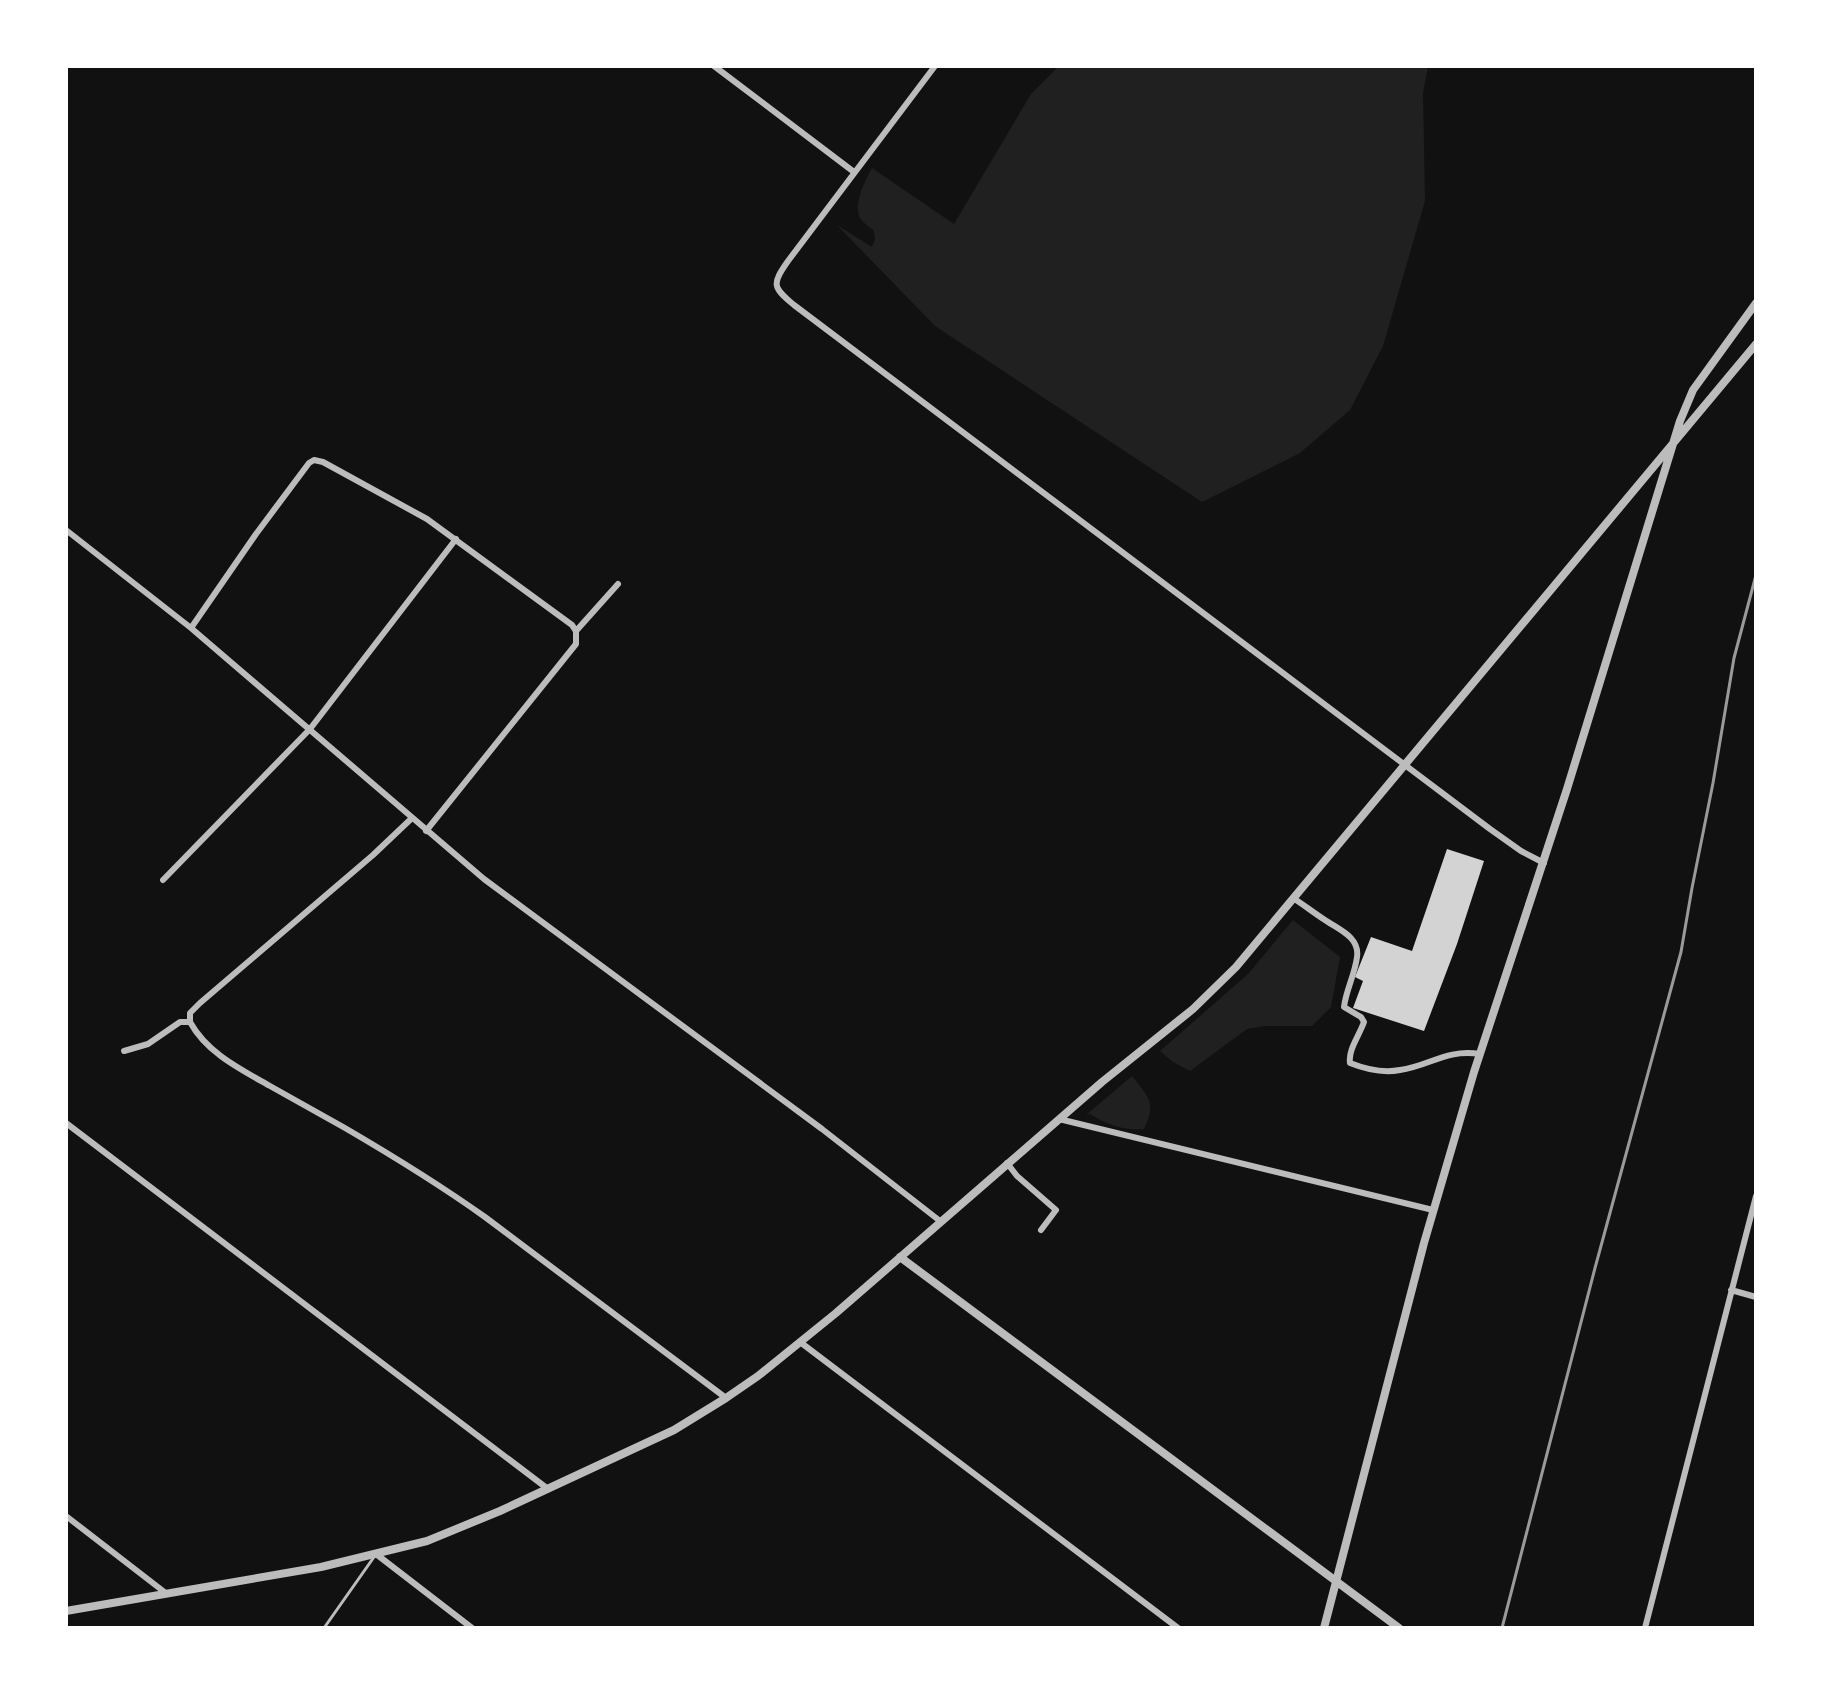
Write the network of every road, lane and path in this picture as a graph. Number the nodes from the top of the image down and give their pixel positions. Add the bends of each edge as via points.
1 (714, 66) edge
2 (935, 66) edge
3 (854, 172) junction
4 (1756, 303) edge
5 (1756, 344) edge
6 (1699, 382) junction
7 (1716, 393) junction
8 (1673, 444) junction
9 (66, 530) edge
10 (456, 539) junction
11 (618, 584) dead end
12 (191, 628) junction
13 (576, 631) junction
14 (310, 729) junction
15 (1404, 765) junction
16 (412, 818) junction
17 (426, 831) junction
18 (1544, 863) junction
19 (163, 880) dead end
20 (1293, 898) junction
21 (190, 1022) junction
22 (124, 1051) dead end
23 (1480, 1054) junction
24 (1059, 1119) junction
25 (66, 1123) edge
26 (1007, 1163) junction
27 (1756, 1196) edge
28 (1433, 1210) junction
29 (940, 1221) junction
30 (1041, 1230) dead end
31 (900, 1257) junction
32 (1731, 1290) junction
33 (1756, 1297) edge
34 (800, 1342) junction
35 (726, 1398) junction
36 (548, 1489) junction
37 (66, 1516) edge
38 (376, 1554) junction
39 (1337, 1580) junction
40 (167, 1594) junction
41 (66, 1611) edge
42 (324, 1628) edge
43 (472, 1628) edge
44 (1178, 1628) edge
45 (1324, 1628) edge
46 (1399, 1628) edge
47 (1645, 1628) edge

1 - 3 street
2 - 3 street
3 - 15 street via 777,277 778,291
4 - 6 street
5 - 7 street
6 - 7 street via 1707,394
6 - 8 street
7 - 8 street
8 - 15 street
8 - 18 street
9 - 12 street
10 - 12 street via 314,460
10 - 13 street
10 - 14 street
11 - 13 street
12 - 14 street
13 - 17 street via 576,644
14 - 16 street
14 - 19 street
15 - 18 street
15 - 20 street
16 - 17 street
16 - 21 street via 200,1003 190,1013
17 - 29 street
18 - 23 street
20 - 23 street via 1343,930 1356,949 1344,1007 1364,1022 1350,1063 1399,1071 1451,1054
20 - 24 street via 1207,996
21 - 22 street via 180,1022 148,1044
21 - 35 street via 225,1059 448,1191
23 - 28 street
24 - 26 street
24 - 28 street
25 - 36 street
26 - 29 street
26 - 30 street via 1056,1210
27 - 32 street
28 - 39 street
29 - 31 street
31 - 34 street
31 - 39 street
32 - 33 street
32 - 47 street
34 - 35 street
34 - 44 street
35 - 36 street via 674,1430
36 - 38 street via 427,1541
37 - 40 street
38 - 40 street
38 - 42 lane
38 - 43 street
39 - 45 street
39 - 46 street
40 - 41 street

